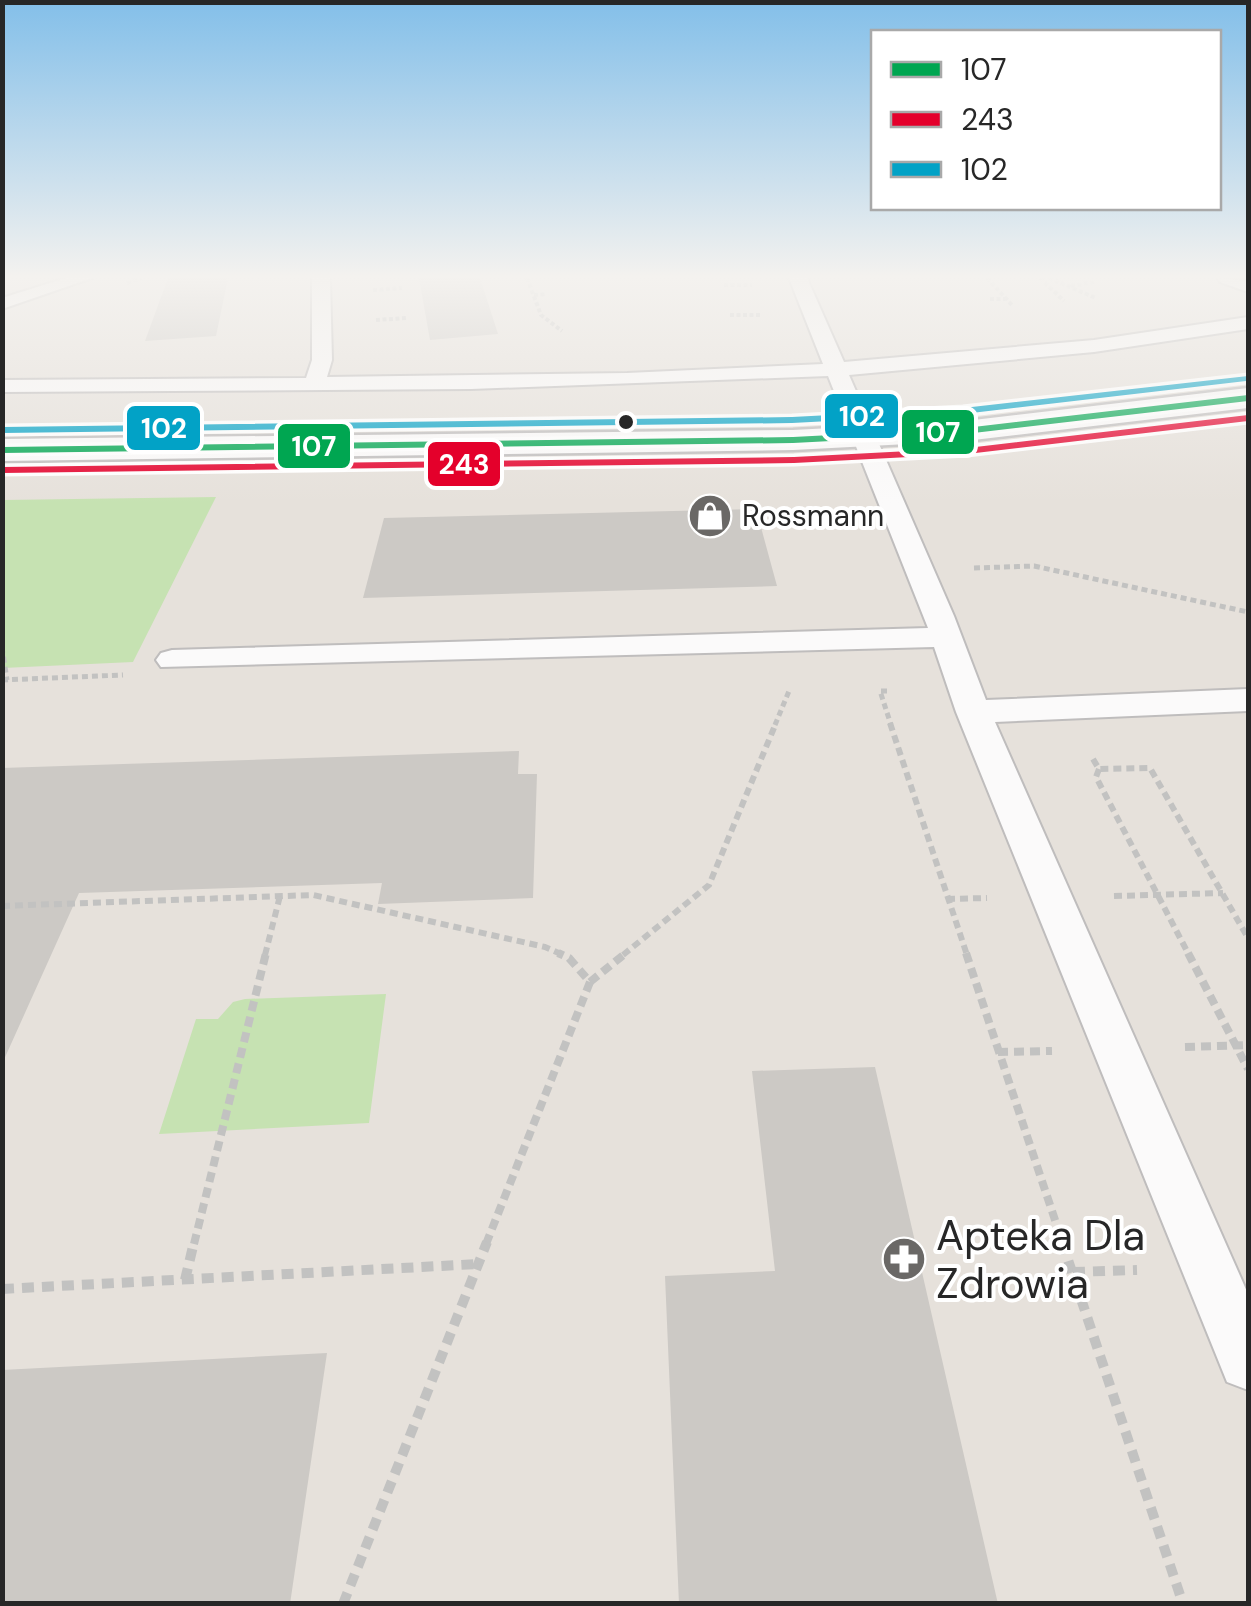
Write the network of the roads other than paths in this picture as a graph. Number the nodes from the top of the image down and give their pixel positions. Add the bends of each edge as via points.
1 (322, 353) edge
2 (829, 353) edge
3 (1038, 353) edge
4 (836, 371) junction
5 (315, 382) junction
6 (2, 386) edge
7 (1248, 398) edge
8 (866, 437) junction
9 (2, 450) edge
10 (946, 637) junction
11 (172, 660) road end
12 (1248, 700) edge
13 (973, 712) junction
14 (1248, 1362) edge

1 - 5 lane
2 - 4 lane
3 - 4 lane
4 - 5 lane
4 - 8 lane
5 - 6 lane
7 - 8 street
8 - 9 street
8 - 10 lane
10 - 11 lane
10 - 13 lane
12 - 13 lane
13 - 14 lane

